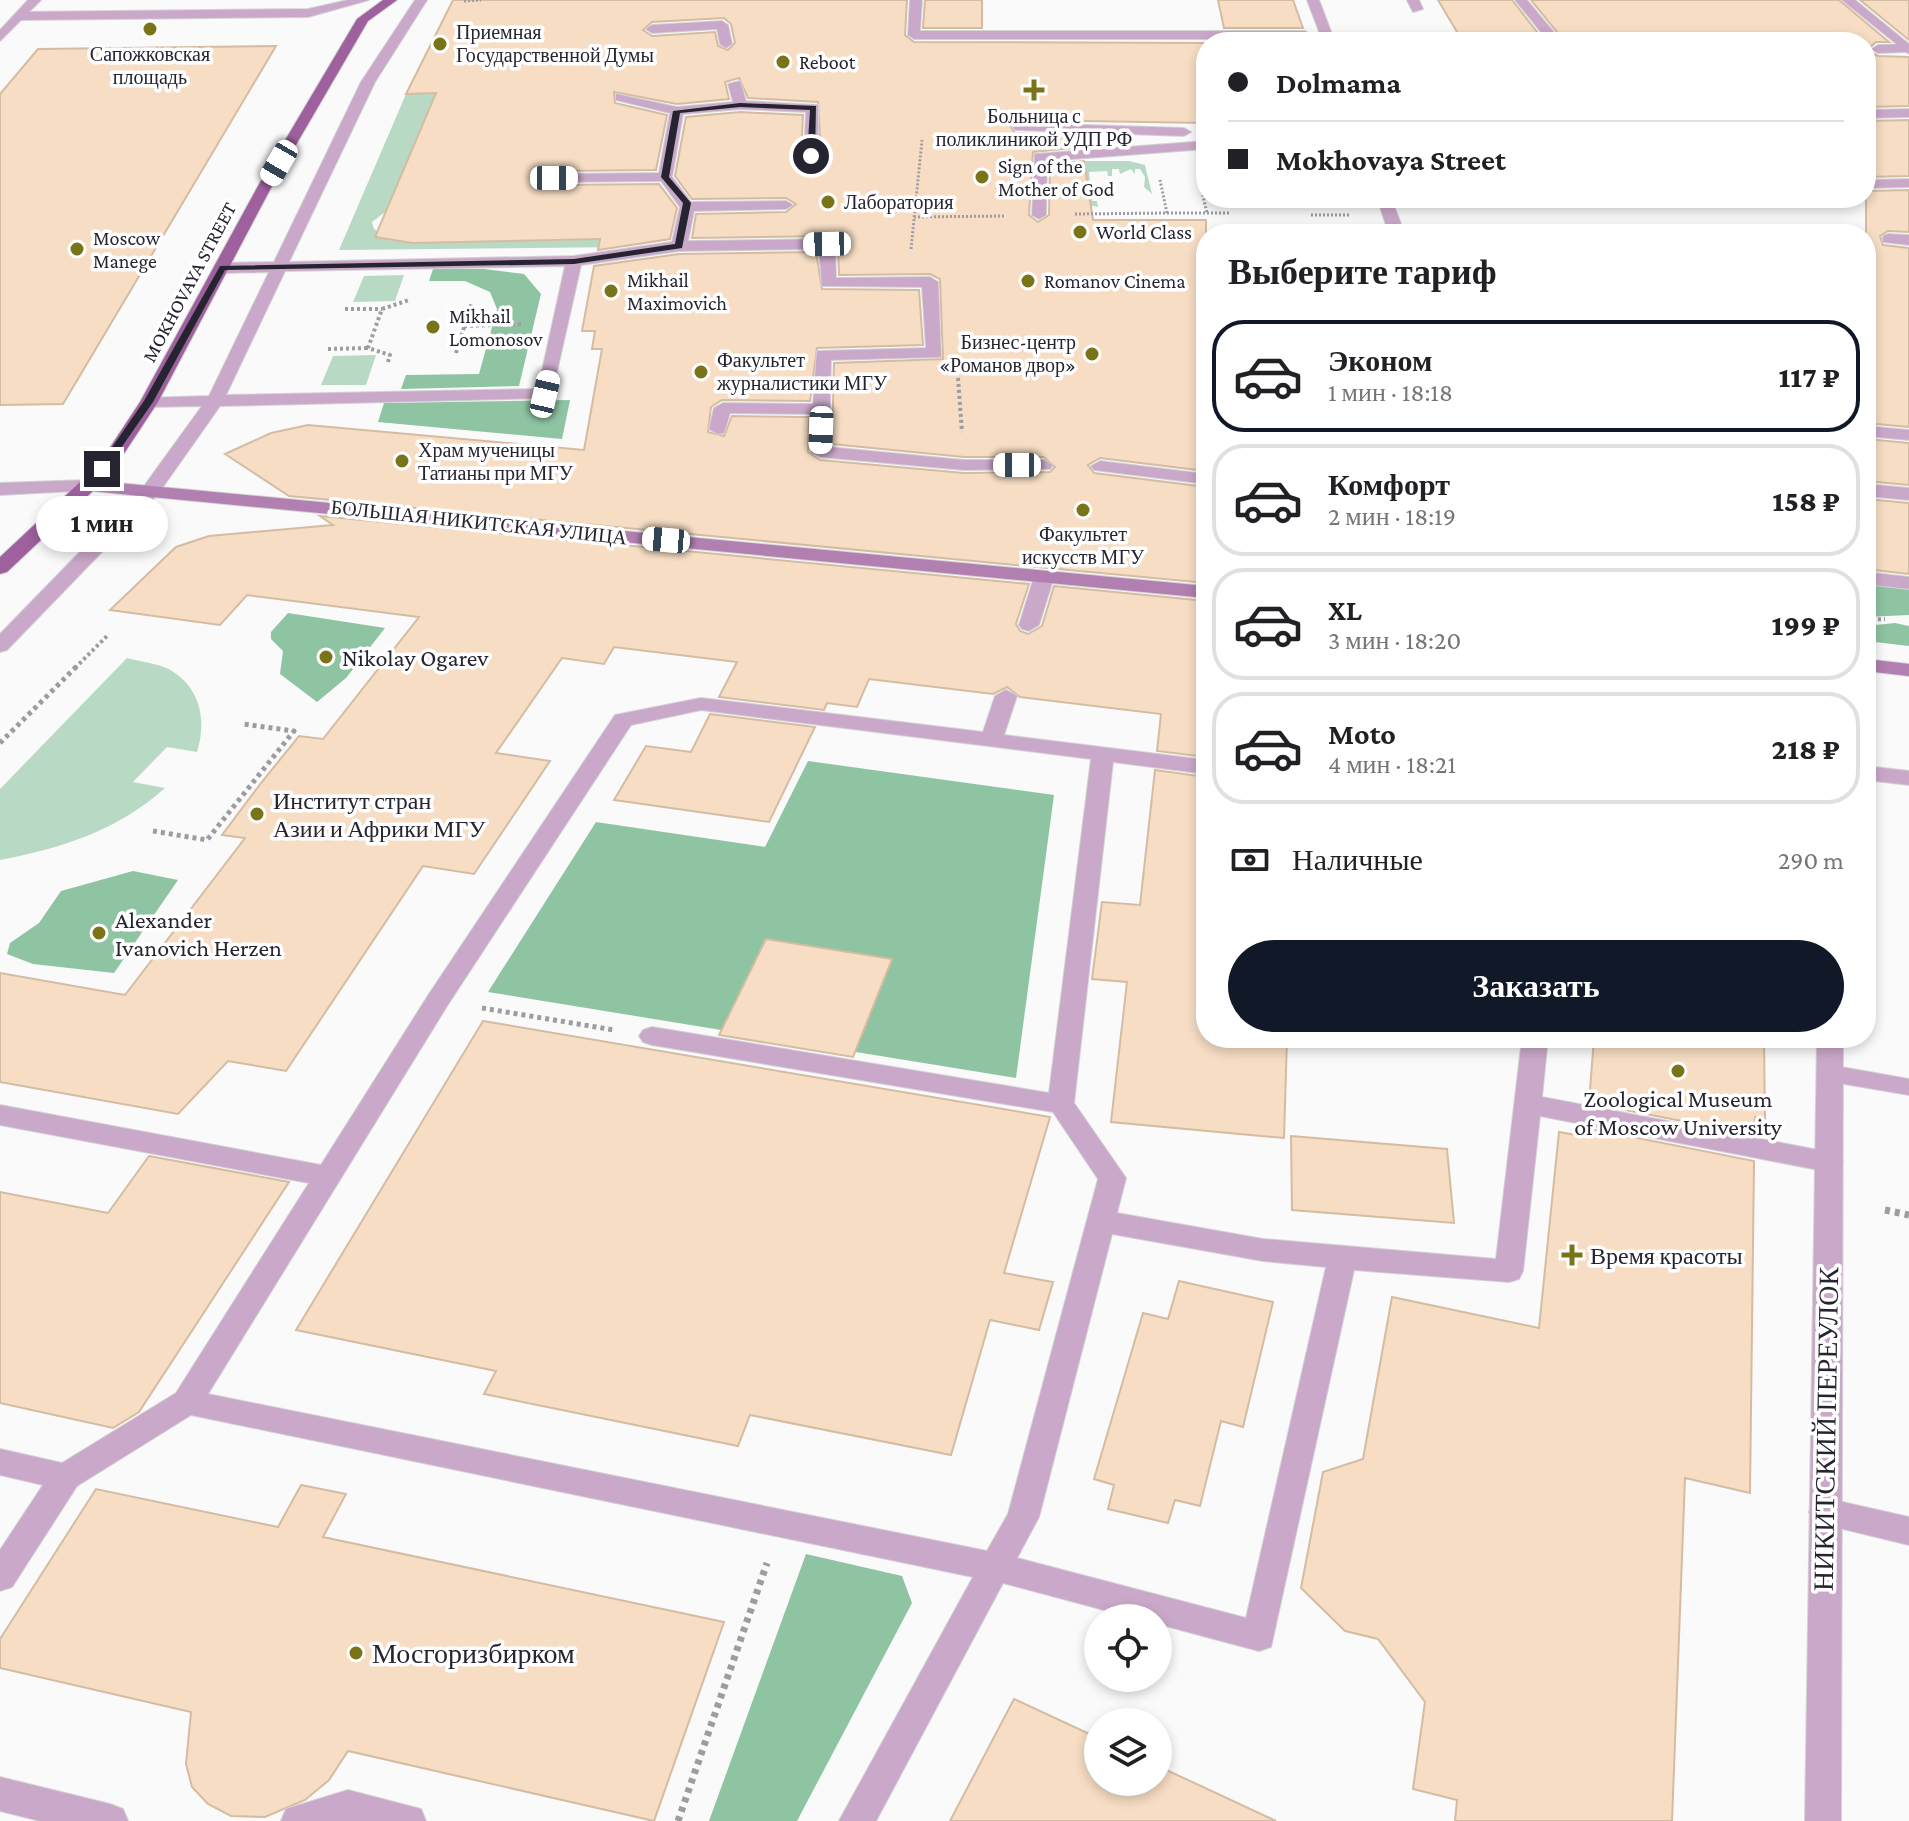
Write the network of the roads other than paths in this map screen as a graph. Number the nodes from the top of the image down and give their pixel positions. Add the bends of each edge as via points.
1 (35, 0) edge
2 (363, 0) edge
3 (391, 0) edge
4 (421, 0) edge
5 (916, 0) edge
6 (1313, 0) edge
7 (1521, 0) edge
8 (1848, 0) edge
9 (20, 16) junction
10 (652, 29) dead end
11 (1325, 32) edge
12 (1548, 32) edge
13 (0, 37) edge
14 (1196, 37) edge
15 (726, 44) dead end
16 (1878, 49) dead end
17 (1908, 49) edge
18 (735, 84) dead end
19 (621, 97) dead end
20 (740, 105) junction
21 (677, 111) junction
22 (1909, 113) edge
23 (1876, 114) edge
24 (1020, 127) dead end
25 (1196, 132) edge
26 (1196, 146) edge
27 (811, 156) dead end
28 (665, 177) junction
29 (554, 178) dead end
30 (1909, 183) edge
31 (1876, 184) edge
32 (786, 205) dead end
33 (687, 207) junction
34 (1039, 215) dead end
35 (1888, 239) dead end
36 (1909, 240) edge
37 (679, 246) junction
38 (574, 261) junction
39 (280, 266) junction
40 (223, 268) junction
41 (216, 399) junction
42 (149, 402) junction
43 (821, 409) junction
44 (718, 429) dead end
45 (1876, 432) edge
46 (1909, 435) edge
47 (1044, 465) dead end
48 (1100, 466) dead end
49 (1196, 478) edge
50 (87, 486) junction
51 (0, 489) edge
52 (151, 490) junction
53 (1876, 491) edge
54 (1909, 494) edge
55 (0, 568) edge
56 (1044, 577) junction
57 (1876, 579) edge
58 (1909, 583) edge
59 (1196, 591) edge
60 (1029, 625) dead end
61 (0, 646) edge
62 (1876, 666) edge
63 (1909, 670) edge
64 (1006, 696) dead end
65 (991, 740) junction
66 (1103, 754) junction
67 (1196, 766) edge
68 (1876, 774) edge
69 (1909, 778) edge
70 (652, 1036) road end
71 (1534, 1048) edge
72 (1830, 1048) edge
73 (1830, 1074) junction
74 (1904, 1087) dead end
75 (1061, 1104) junction
76 (1528, 1104) junction
77 (0, 1115) edge
78 (1829, 1162) junction
79 (330, 1177) junction
80 (1100, 1221) junction
81 (1342, 1258) junction
82 (187, 1402) junction
83 (0, 1462) edge
84 (66, 1477) junction
85 (1825, 1512) junction
86 (1909, 1531) edge
87 (995, 1567) junction
88 (0, 1577) edge
89 (0, 1794) edge
90 (110, 1821) edge
91 (299, 1821) edge
92 (408, 1821) edge
93 (857, 1821) edge
94 (1823, 1821) edge

1 - 9 street
2 - 9 street via 308,13
3 - 40 main road, MOKHOVAYA STREET via 363,19
4 - 39 street via 368,82
5 - 14 street via 914,35
6 - 11 street
7 - 12 street
8 - 17 street
9 - 13 street
10 - 15 street via 722,25
16 - 17 street
18 - 20 street
19 - 21 street
20 - 21 street
20 - 27 street via 813,108
21 - 28 street
22 - 23 street
24 - 25 street
26 - 34 street via 1040,157
28 - 29 street
28 - 33 street
30 - 31 street
32 - 33 street
33 - 37 street
35 - 36 street
37 - 38 street
37 - 43 street via 827,244 828,283 930,282 935,353 823,355
38 - 39 street
38 - 41 street via 545,394
39 - 40 street
39 - 41 street
40 - 42 main road, MOKHOVAYA STREET
41 - 42 street
41 - 52 street
42 - 50 main road, MOKHOVAYA STREET
43 - 44 street via 723,408
43 - 47 street via 820,452 964,465
45 - 46 street
48 - 49 street
50 - 51 street
50 - 52 street, БОЛЬШАЯ НИКИТСКАЯ УЛИЦА
50 - 55 main road, MOKHOVAYA STREET
52 - 56 street, БОЛЬШАЯ НИКИТСКАЯ УЛИЦА
52 - 61 street
53 - 54 street
56 - 59 street, БОЛЬШАЯ НИКИТСКАЯ УЛИЦА
56 - 60 street
57 - 58 street
62 - 63 street
64 - 65 street
65 - 66 street
65 - 79 street via 701,704 623,720 438,1000
66 - 67 street
66 - 75 street
68 - 69 street
70 - 75 street
71 - 76 street
72 - 73 street, НИКИТСКИЙ ПЕРЕУЛОК
73 - 74 street
73 - 78 street, НИКИТСКИЙ ПЕРЕУЛОК
75 - 80 street via 1112,1178
76 - 78 street
76 - 81 street via 1509,1271
77 - 79 street
78 - 85 street, НИКИТСКИЙ ПЕРЕУЛОК
79 - 82 street
80 - 81 street via 1263,1250
80 - 87 street via 1023,1517
81 - 87 street via 1259,1636
82 - 84 street
82 - 87 street
83 - 84 street
84 - 88 street
85 - 86 street
85 - 94 street, НИКИТСКИЙ ПЕРЕУЛОК
87 - 93 street
89 - 90 street
91 - 92 street via 348,1807

